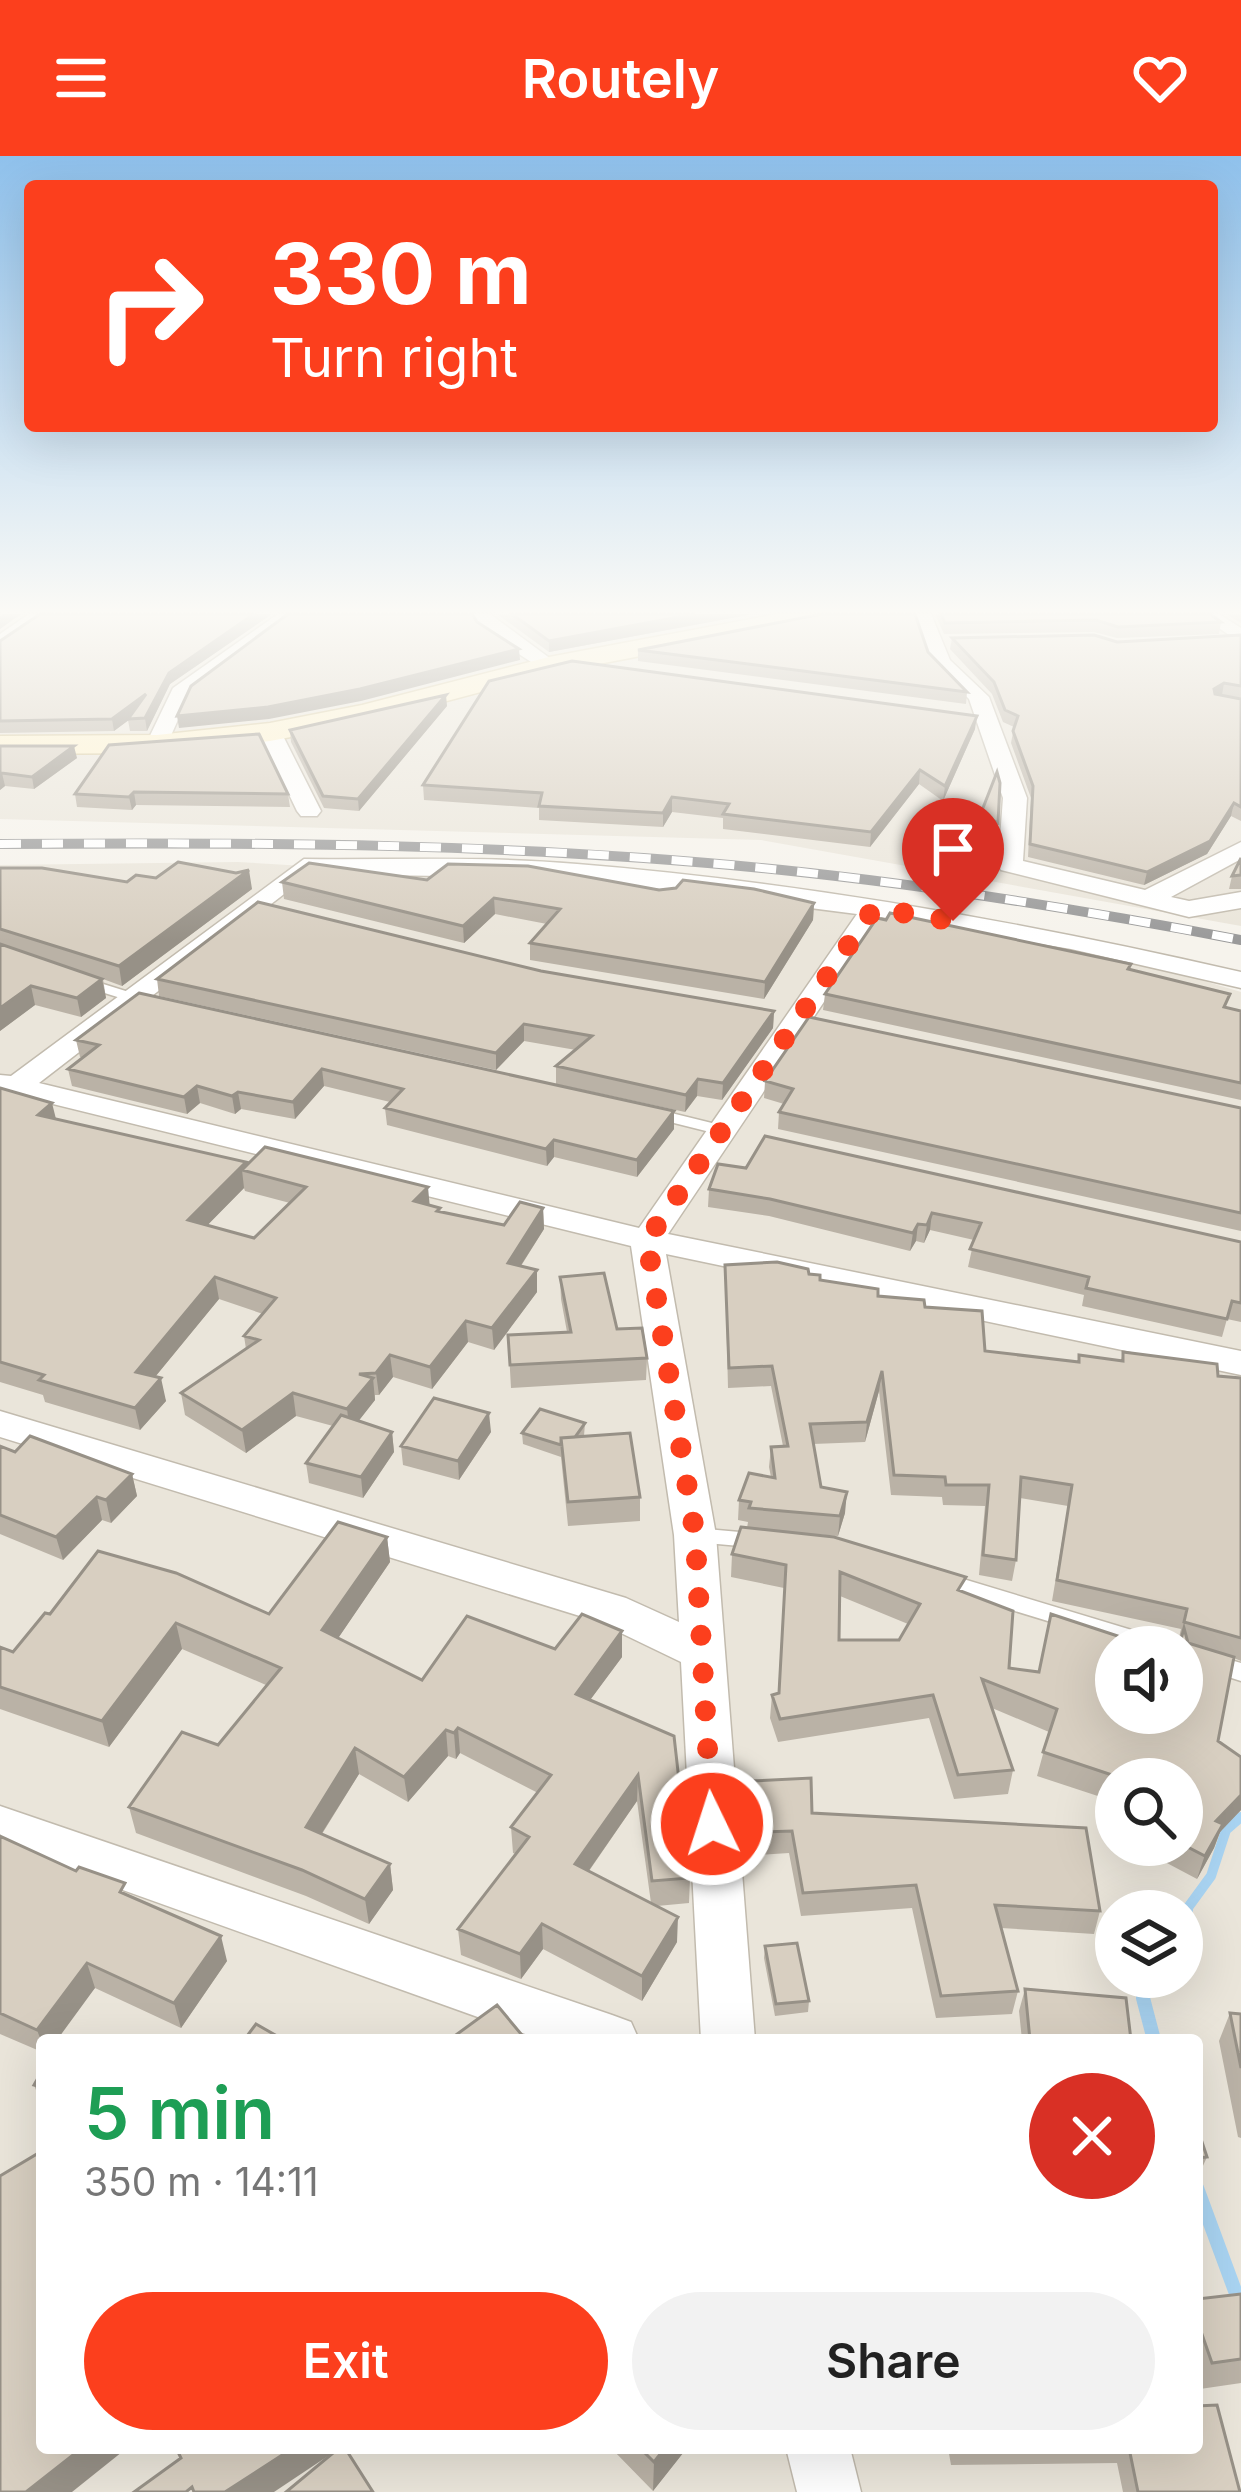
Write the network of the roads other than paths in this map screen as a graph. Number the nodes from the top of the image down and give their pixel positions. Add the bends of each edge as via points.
1 (167, 723) edge
2 (315, 723) edge
3 (977, 723) edge
4 (270, 732) junction
5 (157, 744) junction
6 (0, 745) edge
7 (309, 811) dead end
8 (1241, 849) edge
9 (1150, 898) junction
10 (1241, 900) edge
11 (253, 904) junction
12 (874, 908) junction
13 (1189, 909) junction
14 (298, 915) edge
15 (1241, 917) edge
16 (66, 976) edge
17 (1241, 980) edge
18 (144, 1001) junction
19 (8, 1084) edge
20 (638, 1110) edge
21 (722, 1130) junction
22 (767, 1140) edge
23 (647, 1240) junction
24 (1241, 1363) edge
25 (0, 1424) edge
26 (695, 1534) junction
27 (790, 1544) edge
28 (924, 1575) edge
29 (1095, 1627) edge
30 (699, 1651) junction
31 (1203, 1660) edge
32 (1241, 1672) edge
33 (0, 1826) edge
34 (595, 2034) edge
35 (728, 2034) edge
36 (820, 2454) edge
37 (829, 2492) edge

1 - 5 street
2 - 4 street
3 - 9 street via 1015,798 1010,865
4 - 5 street
4 - 7 street
5 - 6 street
8 - 9 street
9 - 13 street
10 - 13 street
11 - 12 street via 304,866 465,866 575,871
11 - 14 street
11 - 18 street
12 - 17 street
12 - 21 street
13 - 15 street
16 - 18 lane
18 - 19 street
19 - 23 street
20 - 21 lane
21 - 22 street
21 - 23 street
23 - 24 street
23 - 26 street
25 - 30 street via 611,1609
26 - 27 lane
26 - 30 street
28 - 29 lane
30 - 35 street
31 - 32 lane
33 - 34 street
36 - 37 street

